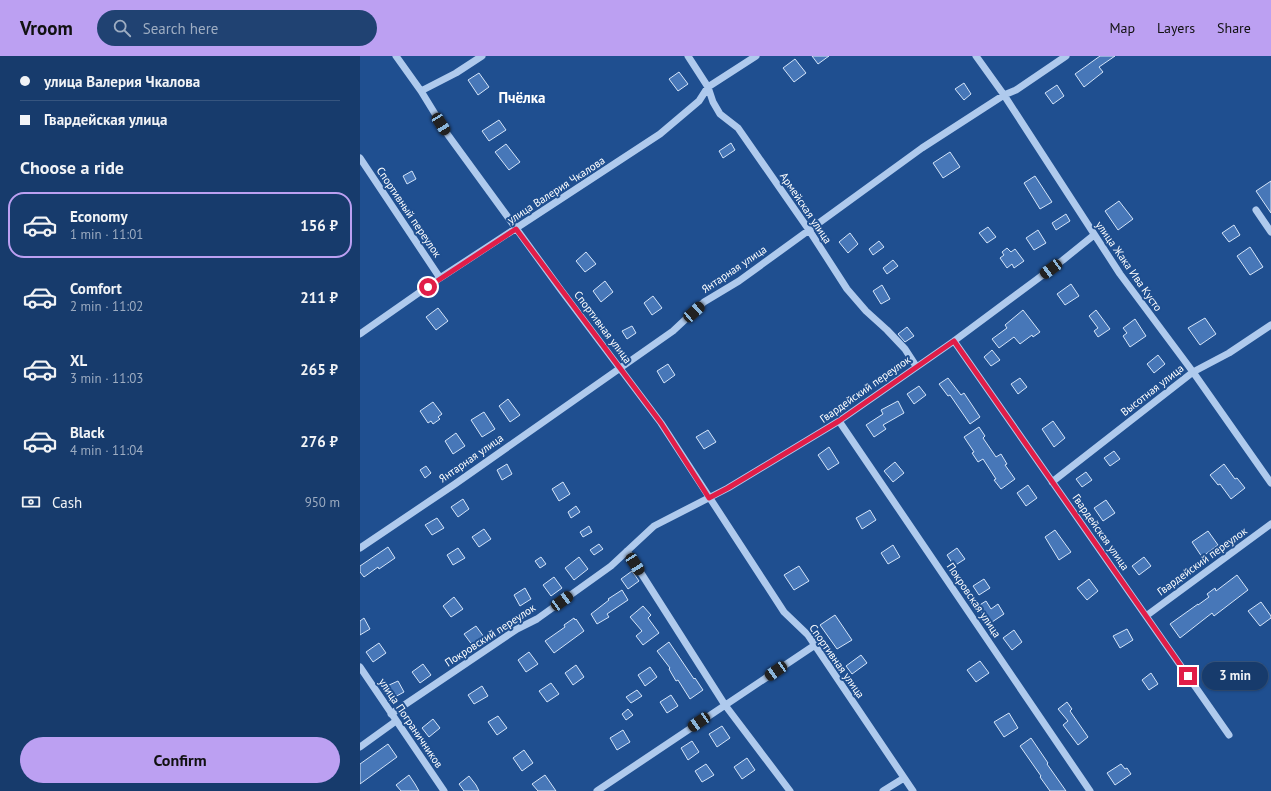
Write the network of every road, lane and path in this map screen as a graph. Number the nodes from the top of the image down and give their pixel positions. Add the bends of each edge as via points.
1 (396, 56) edge
2 (482, 56) edge
3 (688, 56) edge
4 (756, 56) edge
5 (976, 56) edge
6 (1066, 56) edge
7 (708, 87) junction
8 (421, 91) junction
9 (1004, 95) junction
10 (360, 158) edge
11 (1256, 210) dead end
12 (516, 229) junction
13 (809, 230) junction
14 (1271, 232) edge
15 (1094, 235) junction
16 (440, 278) junction
17 (1271, 325) edge
18 (360, 334) edge
19 (954, 341) junction
20 (916, 366) junction
21 (620, 368) junction
22 (1193, 372) junction
23 (839, 421) junction
24 (1052, 482) junction
25 (1271, 483) edge
26 (709, 498) junction
27 (1271, 524) edge
28 (654, 526) joint
29 (360, 548) edge
30 (626, 551) junction
31 (1146, 616) junction
32 (815, 645) junction
33 (360, 667) edge
34 (725, 705) junction
35 (391, 714) junction
36 (396, 721) junction
37 (1229, 735) dead end
38 (360, 747) edge
39 (904, 778) junction
40 (444, 791) edge
41 (597, 791) edge
42 (790, 791) edge
43 (883, 791) edge
44 (913, 791) edge
45 (1090, 791) edge

1 - 8 street, Спортивная улица
2 - 8 street via 456,74
3 - 7 street, Армейская улица
4 - 7 street, улица Валерия Чкалова
5 - 9 street, улица Жака Ива Кусто
6 - 9 street, Янтарная улица via 1016,90
7 - 12 street, улица Валерия Чкалова via 699,101 660,134
7 - 13 street, Армейская улица via 720,114 738,128
8 - 12 street, Спортивная улица via 448,135
9 - 13 street, Янтарная улица via 922,148
9 - 15 street, улица Жака Ива Кусто
10 - 16 street, Спортивный переулок
11 - 14 street
12 - 16 street, улица Валерия Чкалова
12 - 21 street, Спортивная улица
13 - 20 street, Армейская улица via 847,289 905,349
13 - 21 street, Янтарная улица via 739,281 704,302 673,330
15 - 19 street, Гвардейский переулок
15 - 22 street, улица Жака Ива Кусто
16 - 18 street, улица Валерия Чкалова
17 - 22 street, Высотная улица via 1229,353
19 - 20 street, Гвардейский переулок
19 - 24 street, Гвардейская улица
20 - 23 street, Гвардейский переулок
21 - 26 street, Спортивная улица via 661,423
21 - 29 street, Янтарная улица
22 - 24 street, Высотная улица
22 - 25 street, улица Жака Ива Кусто
23 - 26 street, Гвардейский переулок
23 - 45 street, Покровская улица
24 - 31 street, Гвардейская улица
26 - 28 street, Гвардейский переулок
26 - 32 street, Спортивная улица via 784,612
27 - 31 street, Гвардейский переулок
28 - 30 street, Покровский переулок
30 - 34 street
30 - 35 street, Покровский переулок via 611,566 537,619 517,629
31 - 37 street, Гвардейская улица
32 - 34 street
32 - 39 street, Спортивная улица
33 - 35 street, улица Пограничников
34 - 41 street
34 - 42 street
35 - 36 street, улица Пограничников
36 - 38 street
36 - 40 street, улица Пограничников
39 - 43 street
39 - 44 street, Спортивная улица

